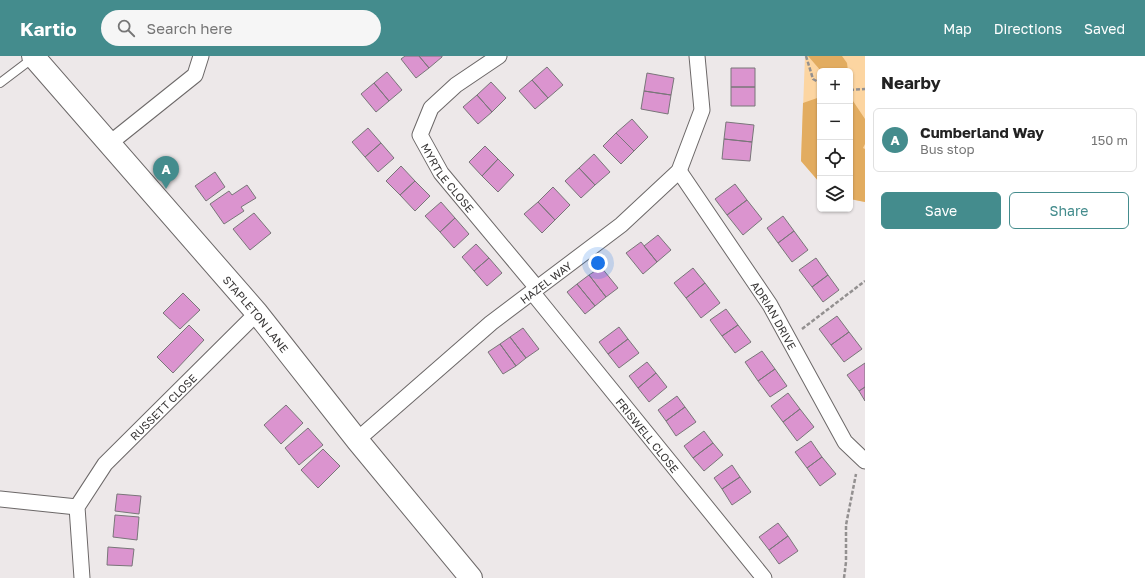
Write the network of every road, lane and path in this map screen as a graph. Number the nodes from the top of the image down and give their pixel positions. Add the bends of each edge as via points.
1 (201, 56) edge
2 (499, 56) edge
3 (697, 56) edge
4 (806, 56) edge
5 (33, 57) edge
6 (817, 81) edge
7 (0, 83) edge
8 (865, 89) edge
9 (853, 90) edge
10 (110, 143) junction
11 (679, 171) junction
12 (865, 281) edge
13 (535, 290) junction
14 (257, 312) junction
15 (789, 338) junction
16 (357, 440) junction
17 (862, 459) edge
18 (0, 499) edge
19 (77, 507) junction
20 (82, 578) edge
21 (471, 578) edge
22 (764, 578) edge
23 (844, 578) edge

1 - 10 street via 195,75
2 - 13 street, MYRTLE CLOSE via 430,108 420,135 441,173
3 - 11 street, HAZEL WAY via 702,110
4 - 6 path via 813,79
5 - 7 lane
5 - 10 street, STAPLETON LANE
8 - 9 path
10 - 14 street, STAPLETON LANE
11 - 13 street, HAZEL WAY via 621,225
11 - 15 street, ADRIAN DRIVE via 770,304
12 - 15 path
13 - 16 street, HAZEL WAY via 491,323
13 - 22 street, FRISWELL CLOSE
14 - 16 street, STAPLETON LANE
14 - 19 street, RUSSETT CLOSE via 105,464
15 - 17 street, ADRIAN DRIVE via 846,442
16 - 21 street, STAPLETON LANE
17 - 23 path via 846,526
18 - 19 street
19 - 20 street

